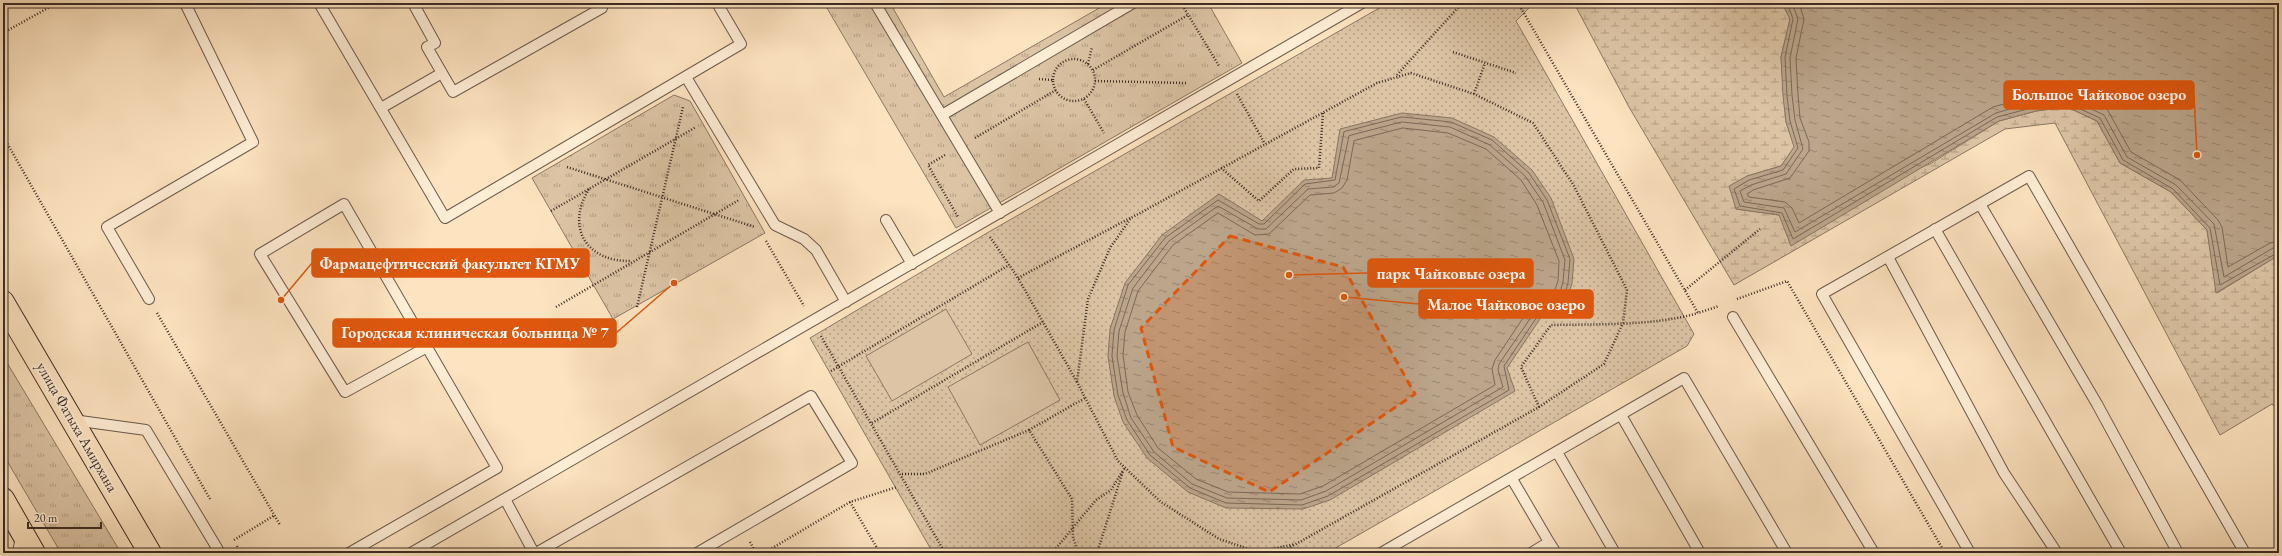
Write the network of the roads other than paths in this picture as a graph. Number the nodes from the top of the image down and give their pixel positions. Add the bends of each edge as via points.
1 (185, 3) edge
2 (319, 3) edge
3 (599, 3) edge
4 (717, 3) edge
5 (875, 3) edge
6 (1133, 3) edge
7 (1362, 3) edge
8 (415, 4) edge
9 (442, 73) junction
10 (686, 77) junction
11 (381, 108) junction
12 (942, 115) junction
13 (1980, 204) junction
14 (1000, 213) junction
15 (886, 220) dead end
16 (1936, 229) junction
17 (1888, 257) junction
18 (912, 264) junction
19 (149, 299) road end
20 (3, 302) edge
21 (846, 302) junction
22 (1733, 317) dead end
23 (427, 347) junction
24 (1620, 415) junction
25 (73, 420) junction
26 (1557, 452) junction
27 (1512, 479) junction
28 (3, 499) edge
29 (505, 499) junction
30 (22, 532) junction
31 (1549, 542) junction
32 (18, 553) edge
33 (34, 553) edge
34 (150, 553) edge
35 (220, 553) edge
36 (349, 553) edge
37 (412, 553) edge
38 (535, 553) edge
39 (697, 553) edge
40 (1381, 553) edge
41 (1531, 553) edge
42 (1556, 553) edge
43 (1616, 553) edge
44 (1700, 553) edge
45 (1787, 553) edge
46 (1874, 553) edge
47 (1970, 553) edge
48 (2057, 553) edge
49 (2121, 553) edge
50 (2178, 553) edge
51 (2245, 553) edge

1 - 19 lane via 253,142 107,227
2 - 11 lane
3 - 9 lane via 602,8 453,92
4 - 10 lane via 741,44
5 - 12 lane
6 - 12 lane
7 - 14 lane
8 - 9 lane via 435,42 427,47
9 - 11 lane
10 - 11 lane via 445,218
10 - 21 lane via 775,225 804,239 816,250
12 - 14 lane
13 - 16 lane
13 - 50 lane via 2097,404
13 - 51 lane via 2029,176
14 - 18 lane
15 - 18 lane
16 - 17 lane
16 - 49 lane
17 - 47 lane via 1822,294
17 - 48 lane via 2004,473
18 - 21 lane
20 - 25 main road, улица Фатыха Амирхана
21 - 29 lane
22 - 46 lane
23 - 23 lane via 344,204 260,254 346,392
23 - 36 lane via 497,468
24 - 26 lane
24 - 44 lane
24 - 45 lane via 1684,378
25 - 34 main road, улица Фатыха Амирхана
25 - 35 lane via 146,430
26 - 27 lane
26 - 43 lane
27 - 31 lane
27 - 40 lane
28 - 30 main road
29 - 37 lane
29 - 38 lane
30 - 32 lane
30 - 33 main road
31 - 41 lane
31 - 42 lane
38 - 39 lane via 811,396 852,463

